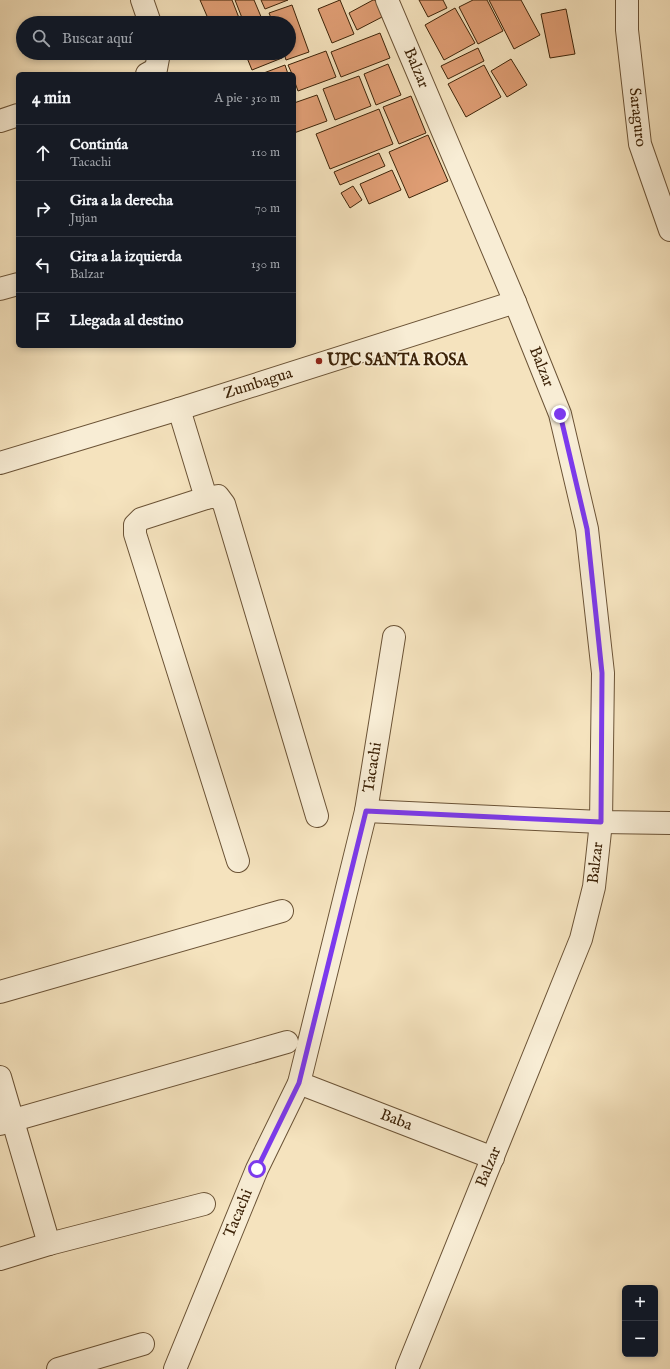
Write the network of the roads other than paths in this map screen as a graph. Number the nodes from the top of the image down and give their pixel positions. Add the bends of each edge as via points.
1 (142, 0) edge
2 (387, 0) edge
3 (627, 0) edge
4 (148, 16) edge
5 (158, 60) edge
6 (150, 72) edge
7 (16, 116) edge
8 (0, 121) edge
9 (670, 230) edge
10 (16, 285) edge
11 (0, 289) edge
12 (515, 302) junction
13 (179, 409) junction
14 (0, 463) edge
15 (206, 498) junction
16 (394, 637) dead end
17 (366, 811) junction
18 (318, 816) dead end
19 (601, 822) junction
20 (670, 823) edge
21 (238, 861) dead end
22 (282, 911) dead end
23 (0, 992) edge
24 (287, 1042) dead end
25 (0, 1077) edge
26 (299, 1083) junction
27 (6, 1123) edge
28 (493, 1158) junction
29 (204, 1204) dead end
30 (49, 1244) junction
31 (0, 1259) edge
32 (142, 1344) dead end
33 (58, 1369) edge
34 (175, 1369) edge
35 (407, 1369) edge

1 - 4 street
2 - 12 street, Balzar
3 - 9 street, Saraguro via 627,30 640,144
5 - 6 street via 156,69
7 - 8 street
10 - 11 street
12 - 13 street, Zumbagua
12 - 19 street, Balzar via 560,414 587,529 602,673
13 - 14 street, Zumbagua
13 - 15 street
15 - 18 street via 218,496 224,504
15 - 21 street via 141,519 136,525 135,534
16 - 17 street, Tacachi
17 - 19 street
17 - 26 street, Tacachi
19 - 20 street
19 - 28 street, Balzar via 594,887 581,939
22 - 23 street
24 - 27 street
25 - 27 street
26 - 28 street, Baba
26 - 34 street, Tacachi via 257,1169
27 - 30 street
28 - 35 street, Balzar
29 - 30 street
30 - 31 street
32 - 33 street

